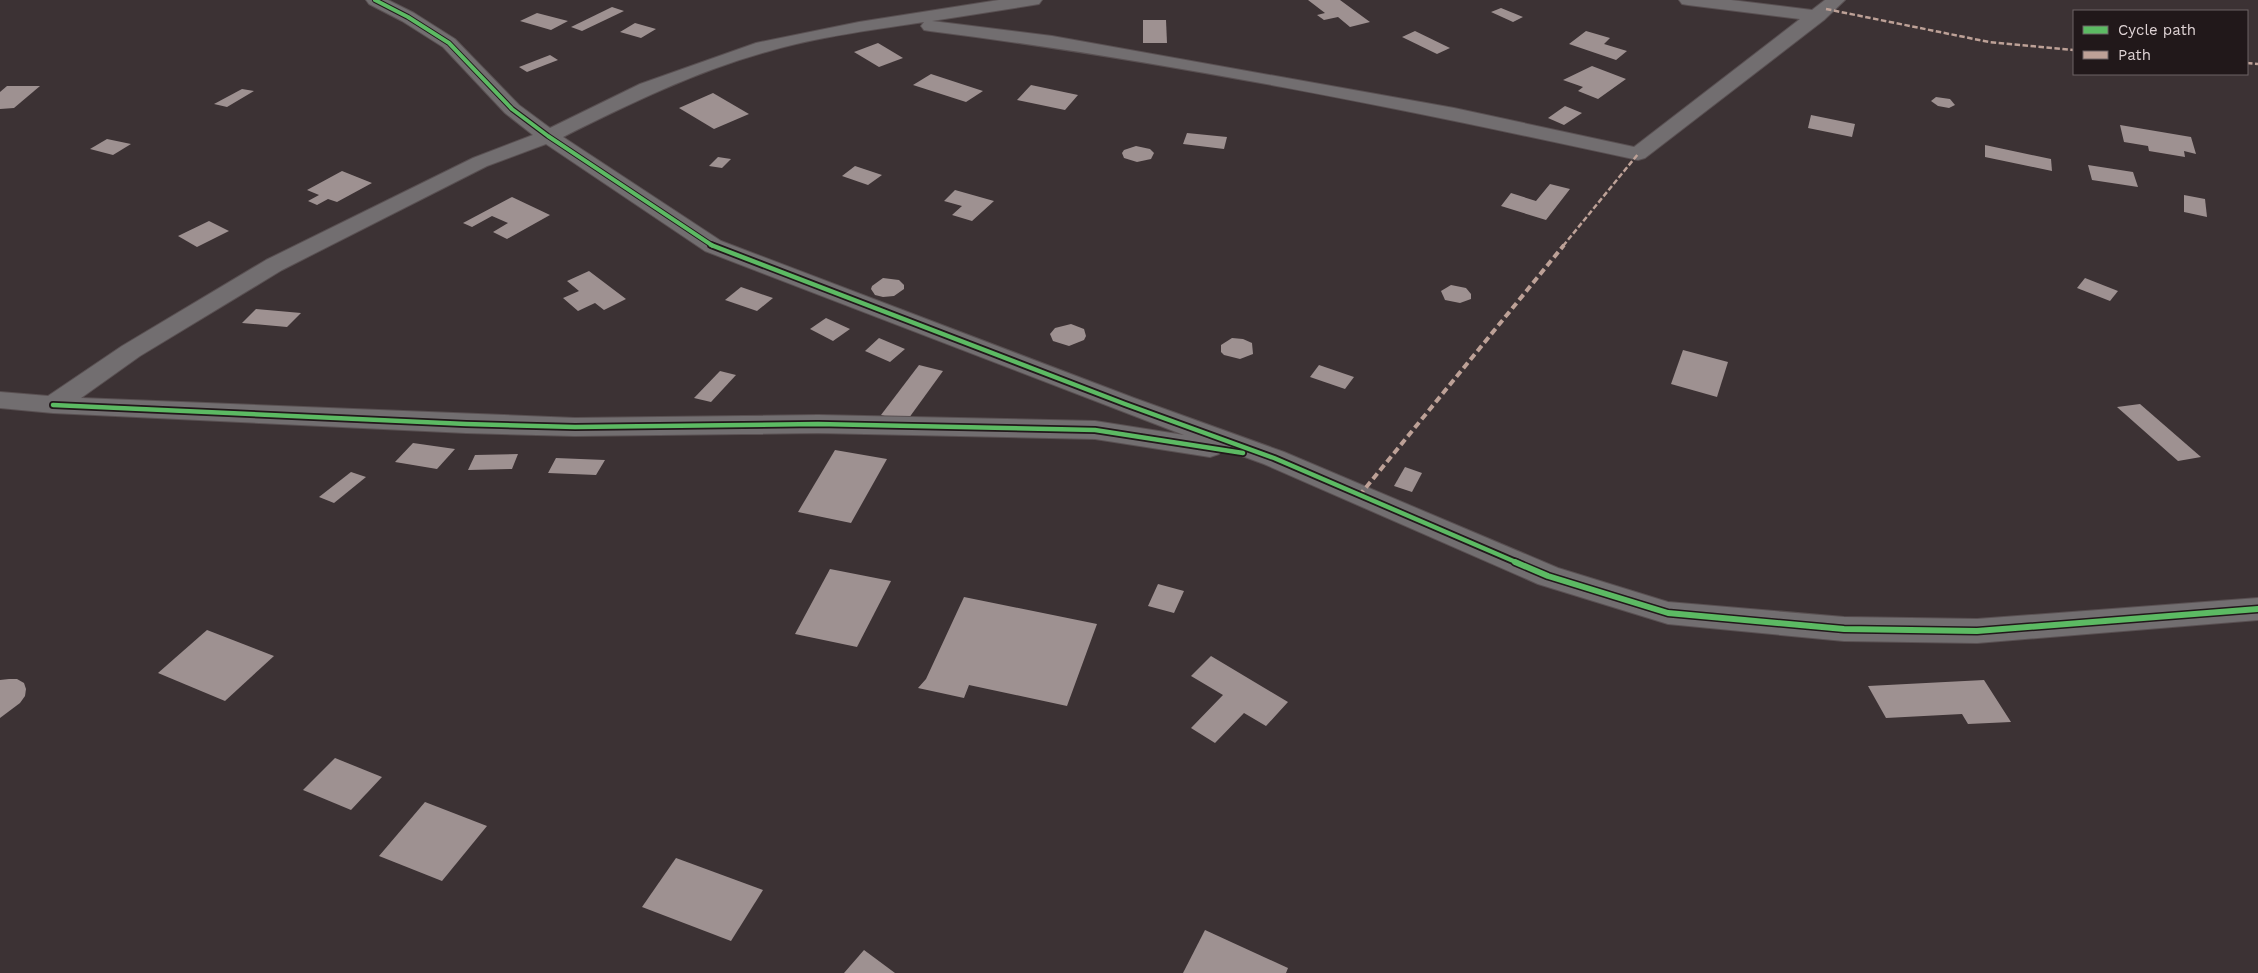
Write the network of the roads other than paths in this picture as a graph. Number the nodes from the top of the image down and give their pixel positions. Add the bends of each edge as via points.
1 (375, 0) edge
2 (1033, 0) edge
3 (1688, 0) edge
4 (1836, 0) edge
5 (1818, 16) junction
6 (893, 22) junction
7 (548, 136) junction
8 (0, 400) edge
9 (53, 405) junction
10 (1274, 458) junction
11 (2258, 609) edge

1 - 7 street via 449,43 512,109
2 - 6 street
3 - 5 street
4 - 5 street
5 - 6 street via 1638,154 1454,114 1052,41
6 - 7 street via 762,47 647,88
7 - 9 street via 480,162 274,265 131,351
7 - 10 street via 713,246
8 - 9 street
9 - 10 street via 575,427 818,424 1095,430
10 - 11 street via 1548,576 1668,613 1844,629 1977,631

